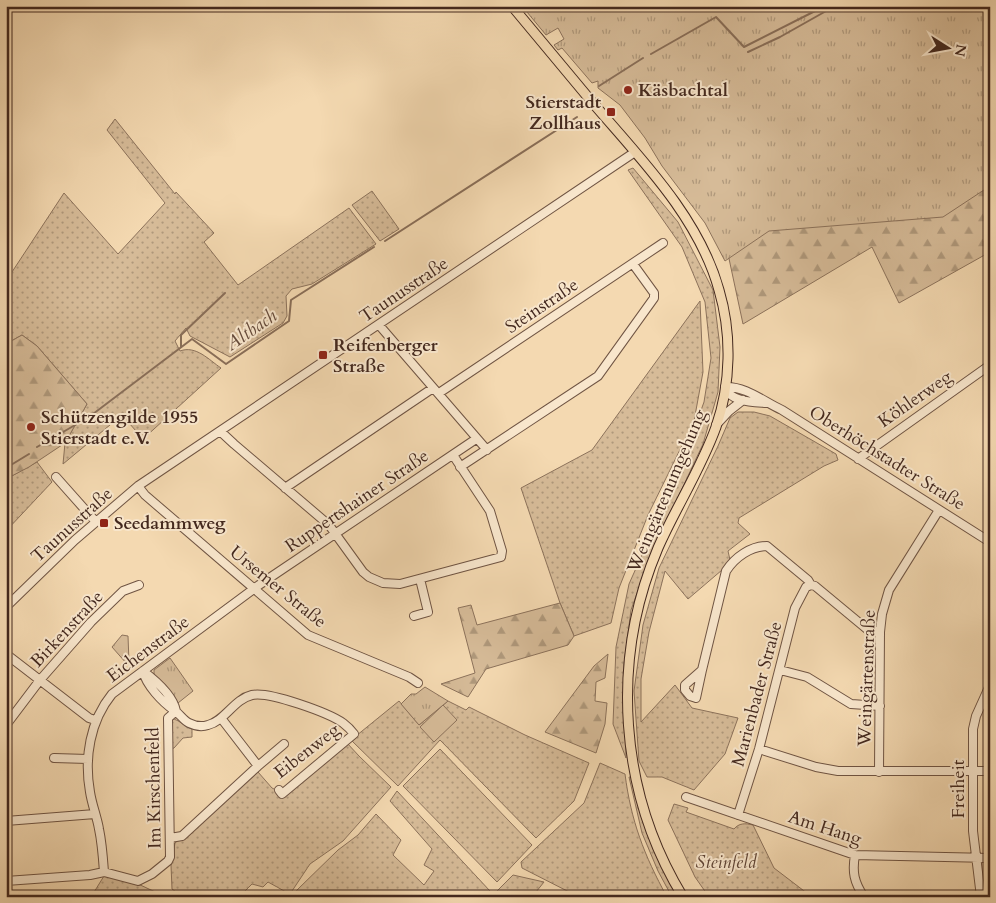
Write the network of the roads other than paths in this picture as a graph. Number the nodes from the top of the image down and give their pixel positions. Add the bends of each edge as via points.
1 (512, 6) edge
2 (635, 152) junction
3 (663, 243) dead end
4 (633, 264) junction
5 (379, 325) junction
6 (990, 365) edge
7 (725, 387) junction
8 (436, 391) junction
9 (743, 400) junction
10 (766, 403) junction
11 (716, 425) junction
12 (220, 430) junction
13 (476, 439) junction
14 (487, 450) junction
15 (452, 455) junction
16 (858, 459) junction
17 (460, 467) junction
18 (56, 478) dead end
19 (138, 486) junction
20 (285, 488) junction
21 (939, 510) junction
22 (96, 522) junction
23 (336, 533) junction
24 (990, 542) edge
25 (420, 578) junction
26 (139, 584) dead end
27 (811, 585) junction
28 (254, 589) junction
29 (6, 607) edge
30 (414, 616) dead end
31 (880, 632) junction
32 (6, 654) edge
33 (142, 670) junction
34 (702, 670) dead end
35 (780, 670) junction
36 (40, 680) junction
37 (418, 683) dead end
38 (990, 685) edge
39 (880, 706) junction
40 (176, 711) junction
41 (221, 718) junction
42 (95, 720) junction
43 (6, 724) edge
44 (284, 744) dead end
45 (759, 749) junction
46 (54, 758) dead end
47 (88, 760) junction
48 (258, 766) junction
49 (973, 771) junction
50 (990, 771) edge
51 (879, 772) junction
52 (279, 790) dead end
53 (686, 797) dead end
54 (96, 814) junction
55 (738, 815) junction
56 (6, 821) edge
57 (170, 838) junction
58 (855, 855) junction
59 (977, 858) junction
60 (990, 858) edge
61 (104, 872) junction
62 (6, 880) edge
63 (683, 897) edge
64 (864, 897) edge
65 (981, 897) edge

1 - 2 main road
2 - 5 street, Taunusstraße
2 - 7 main road via 687,220 714,274 727,330
3 - 4 street, Steinstraße
4 - 8 street, Steinstraße
4 - 14 street via 654,293 654,298 600,374
5 - 8 street
5 - 12 street, Taunusstraße
6 - 16 street, Köhlerweg
7 - 9 street, Oberhöchstadter Straße via 729,394
7 - 10 street, Oberhöchstadter Straße via 740,389
7 - 11 main road, Weingärtenumgehung
8 - 13 street
8 - 20 street, Steinstraße
9 - 10 street, Oberhöchstadter Straße
9 - 11 street
10 - 16 street, Oberhöchstadter Straße
11 - 63 main road, Weingärtenumgehung via 658,548 646,581 636,615 627,684 635,776 653,837
12 - 19 street, Taunusstraße
12 - 20 street
13 - 14 street
13 - 15 street, Ruppertshainer Straße
14 - 17 street
15 - 17 street
15 - 23 street, Ruppertshainer Straße
16 - 21 street, Oberhöchstadter Straße
17 - 25 street via 490,512 501,557
18 - 22 street
19 - 22 street, Taunusstraße
19 - 28 street, Ursemer Straße
20 - 23 street
21 - 24 street, Oberhöchstadter Straße
21 - 31 street, Weingärtenstraße via 889,590
22 - 29 street, Taunusstraße
23 - 25 street via 362,572 369,577 392,584
23 - 28 street, Ruppertshainer Straße
25 - 30 street via 428,612
26 - 36 street, Birkenstraße via 123,591 91,622
27 - 31 street via 868,630
27 - 34 street via 767,546 751,549 734,560 726,571
27 - 35 street, Marienbader Straße via 806,587 795,608
28 - 33 street, Eichenstraße
28 - 37 street, Ursemer Straße via 313,638 409,676
31 - 39 street, Weingärtenstraße
32 - 36 street
33 - 40 street via 174,703
33 - 42 street, Eichenstraße via 112,694
35 - 39 street via 807,677 851,704
35 - 45 street, Marienbader Straße
36 - 42 street
36 - 43 street, Birkenstraße
38 - 49 street, Freiheit via 974,722
39 - 51 street, Weingärtenstraße
40 - 41 street via 195,726 208,726
40 - 57 street, Im Kirschenfeld via 168,718
41 - 48 street, Eibenweg
41 - 52 street, Eibenweg via 248,697 260,694 320,712 344,724 354,734 282,794
42 - 47 street, Eichenstraße
44 - 48 street, Eibenweg
45 - 51 street via 827,770
45 - 55 street, Marienbader Straße
46 - 47 street
47 - 54 street, Eichenstraße via 90,794
48 - 57 street, Eibenweg via 182,836
49 - 50 street
49 - 51 street
49 - 59 street, Freiheit via 973,832
53 - 55 street, Am Hang
54 - 56 street
54 - 61 street, Eichenstraße
55 - 58 street, Am Hang
57 - 61 street, Im Kirschenfeld via 168,861 146,878 138,881
58 - 59 street, Am Hang
58 - 64 street via 852,870
59 - 60 street, Am Hang
59 - 65 street, Freiheit
61 - 62 street

